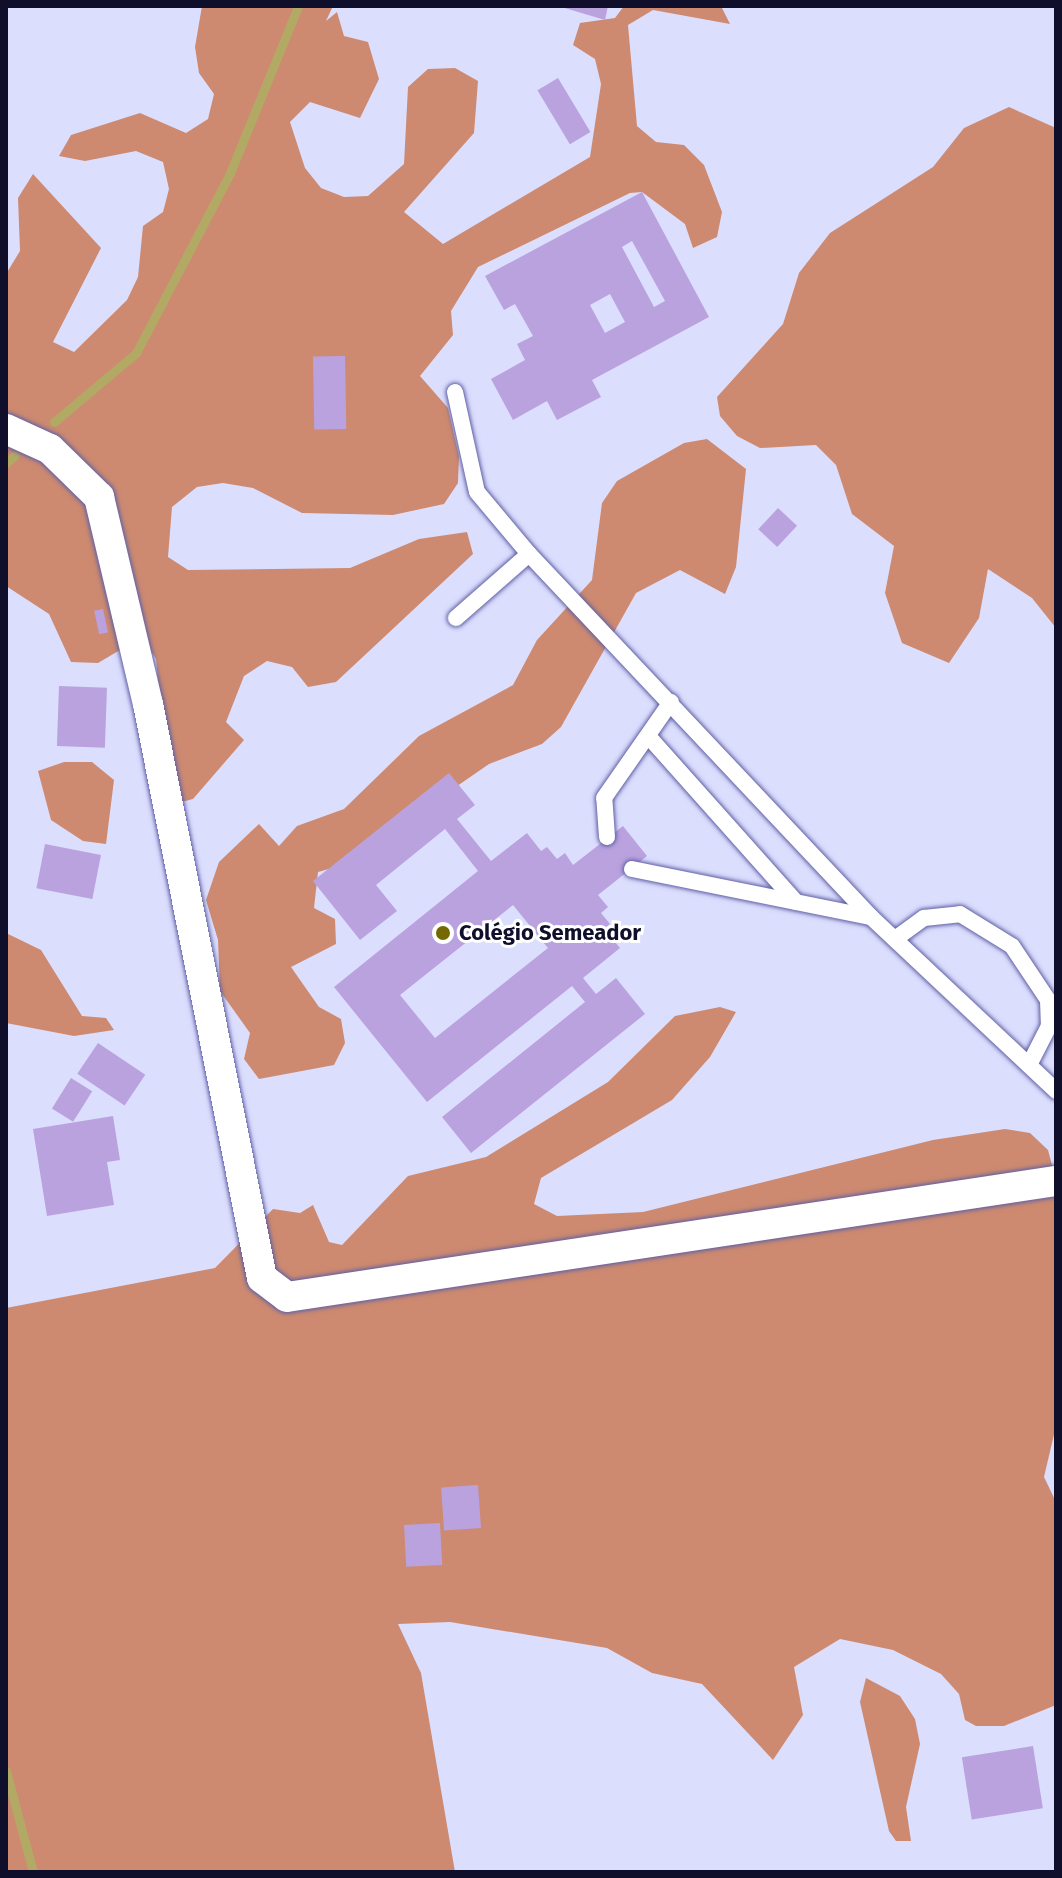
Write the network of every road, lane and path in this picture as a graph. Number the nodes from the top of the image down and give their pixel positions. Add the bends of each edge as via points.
1 (455, 392) dead end
2 (6, 429) edge
3 (529, 554) junction
4 (456, 618) dead end
5 (671, 702) junction
6 (649, 737) junction
7 (607, 837) dead end
8 (632, 869) dead end
9 (796, 902) junction
10 (871, 917) junction
11 (895, 939) junction
12 (1029, 1065) junction
13 (1056, 1091) edge
14 (1056, 1181) edge

1 - 3 lane via 477,492
2 - 14 street via 50,449 99,497 148,704 262,1278 287,1297
3 - 4 lane
3 - 5 lane
5 - 6 lane
5 - 10 lane
6 - 7 lane via 604,798
6 - 9 lane
8 - 9 lane
9 - 10 lane
10 - 11 lane
11 - 12 lane
11 - 12 lane via 924,918 960,914 1012,946 1048,1000 1049,1026
12 - 13 lane

